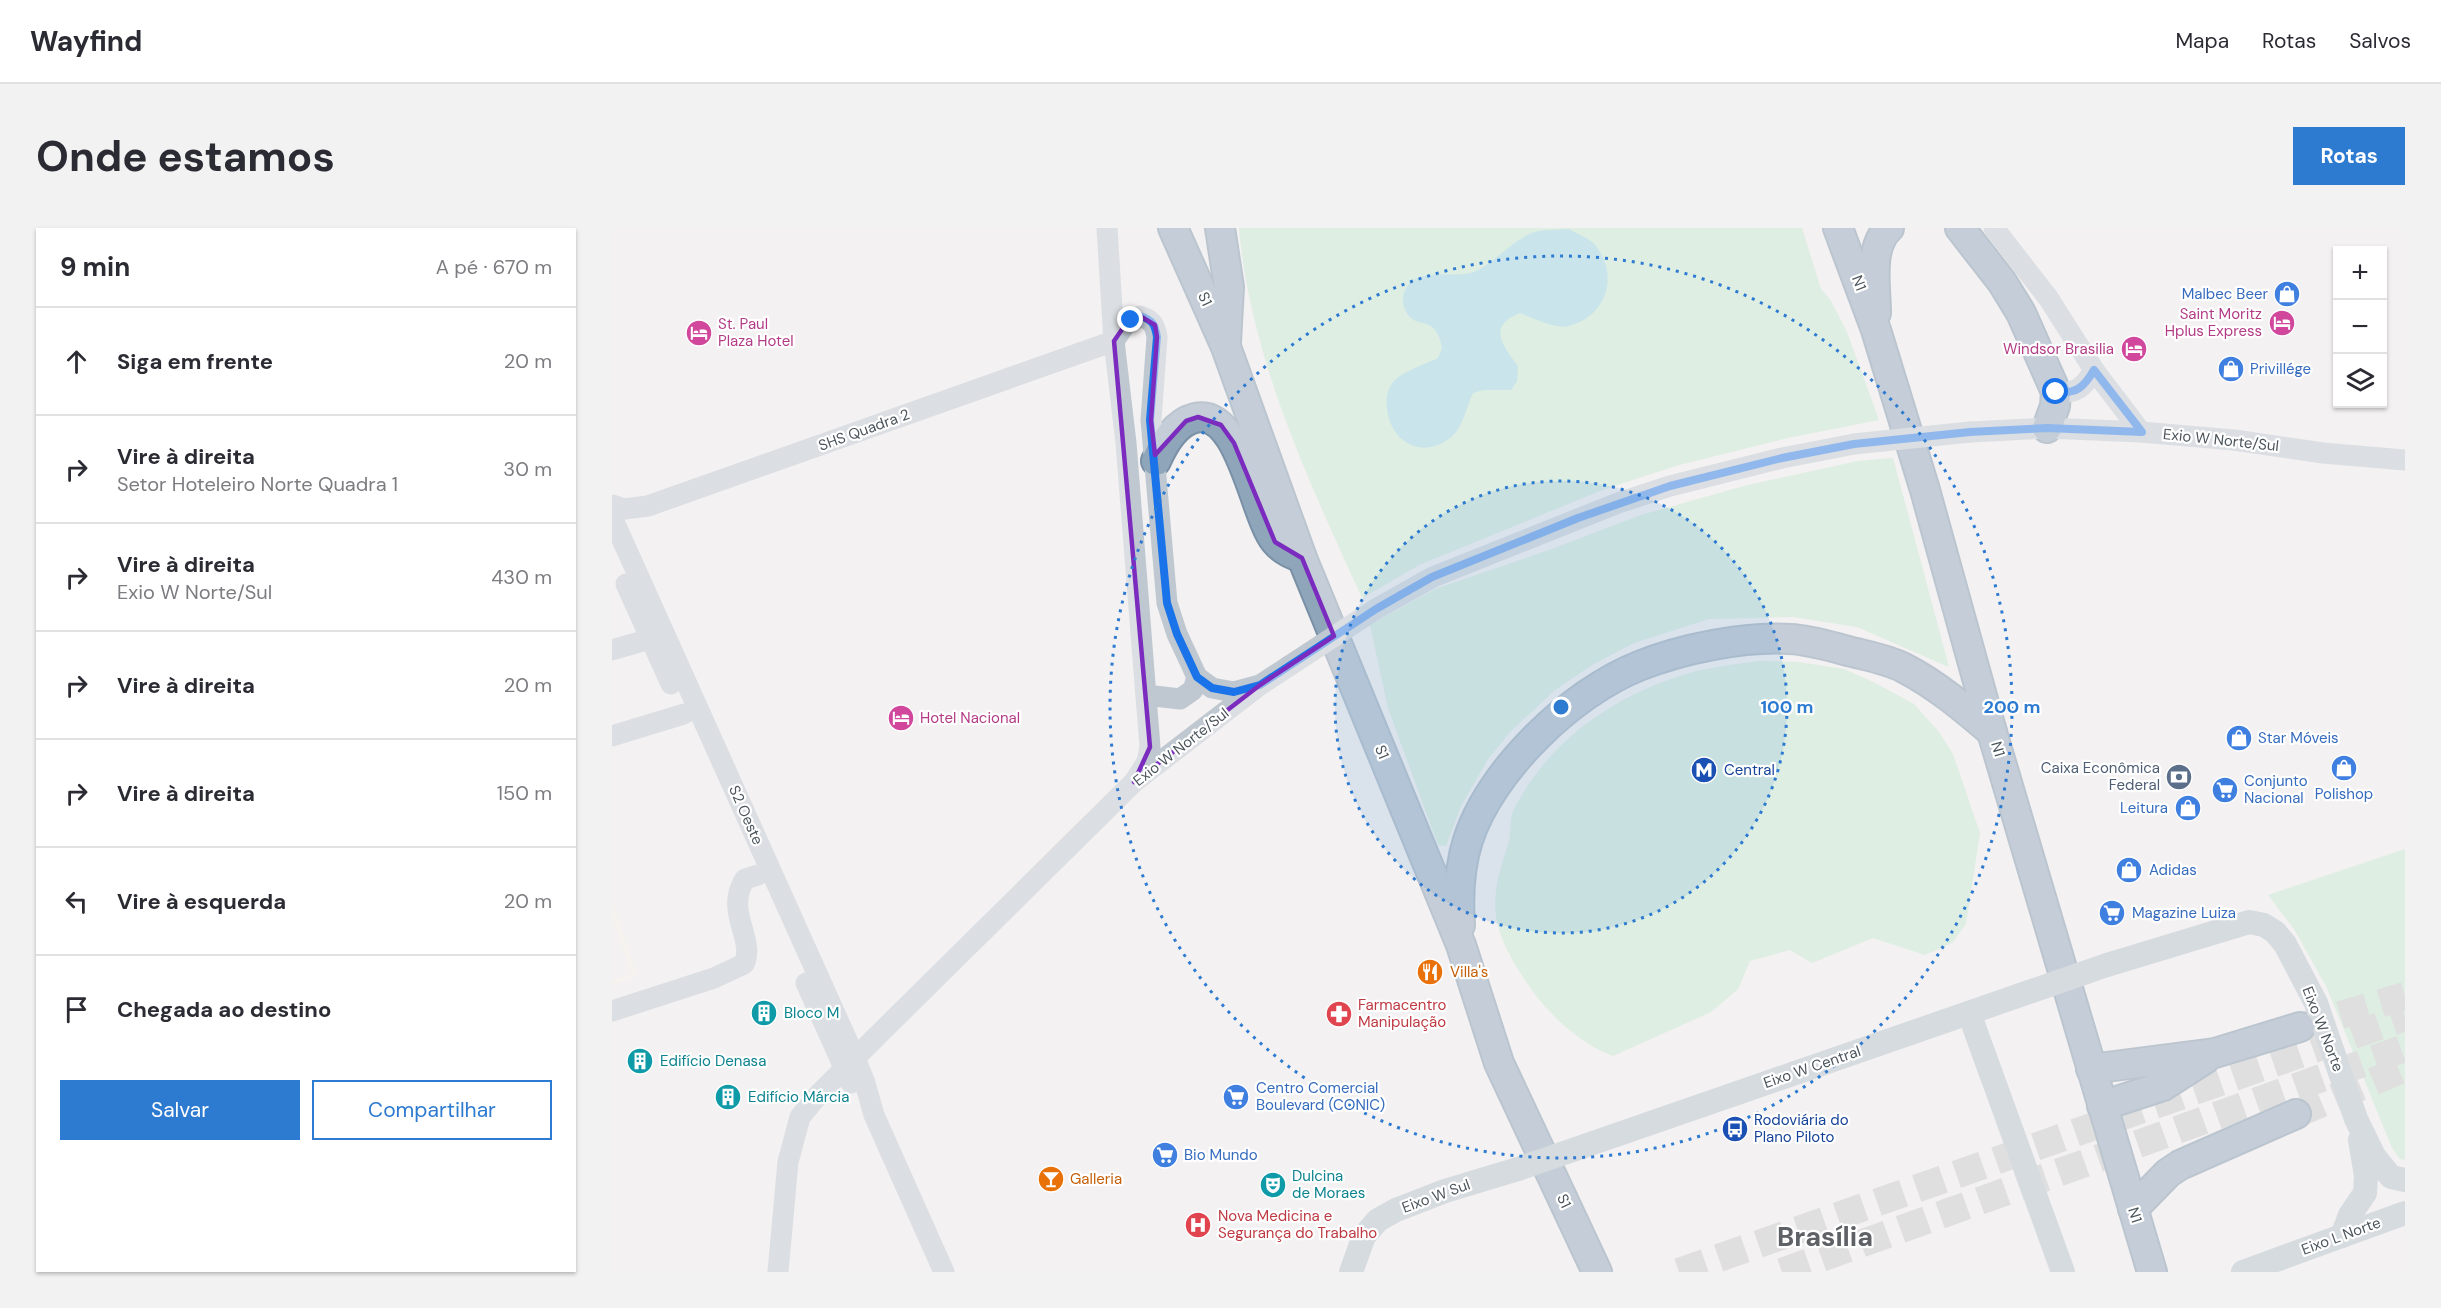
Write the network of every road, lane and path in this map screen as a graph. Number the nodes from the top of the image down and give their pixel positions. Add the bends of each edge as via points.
1 (1107, 228) edge
2 (1173, 228) edge
3 (1220, 228) edge
4 (1838, 228) edge
5 (1888, 228) edge
6 (1962, 228) edge
7 (1995, 228) edge
8 (1876, 330) junction
9 (1114, 341) junction
10 (1226, 346) junction
11 (2094, 370) junction
12 (2056, 392) junction
13 (2047, 428) junction
14 (2142, 432) junction
15 (2405, 460) edge
16 (1156, 461) junction
17 (612, 506) edge
18 (612, 517) edge
19 (612, 551) edge
20 (1302, 558) junction
21 (650, 639) junction
22 (612, 650) edge
23 (1197, 677) junction
24 (1260, 685) junction
25 (1146, 695) junction
26 (684, 714) junction
27 (1992, 732) junction
28 (612, 736) edge
29 (1134, 782) junction
30 (758, 875) junction
31 (1461, 945) junction
32 (2107, 965) joint
33 (612, 1011) edge
34 (1969, 1013) junction
35 (2300, 1027) tunnel mouth
36 (2215, 1053) junction
37 (2091, 1069) junction
38 (2102, 1106) junction
39 (2296, 1114) tunnel mouth
40 (874, 1115) junction
41 (2356, 1119) junction
42 (1518, 1169) joint
43 (2405, 1180) edge
44 (2133, 1209) junction
45 (2405, 1213) edge
46 (2342, 1236) junction
47 (1588, 1270) edge
48 (778, 1272) edge
49 (944, 1272) edge
50 (1352, 1272) edge
51 (2063, 1272) edge
52 (2152, 1272) edge
53 (2243, 1272) edge

1 - 9 main road
2 - 10 highway, S1
3 - 10 highway via 1229,287
4 - 8 highway, N1
5 - 8 highway via 1876,247
6 - 12 highway via 2021,313
7 - 11 main road via 2049,299
8 - 27 highway, N1 via 1926,490
9 - 16 main road via 1125,325 1140,316 1155,325 1150,420
9 - 17 main road, SHS Quadra 2 via 648,506
9 - 25 main road
10 - 20 highway, S1
11 - 12 main road via 2077,391
11 - 14 main road
12 - 13 highway
13 - 14 main road, Exio W Norte/Sul
13 - 24 main road, Exio W Norte/Sul, bridge via 1854,444 1770,461 1618,502 1432,577
14 - 15 main road, Exio W Norte/Sul
16 - 20 highway via 1163,445 1186,421 1198,417 1221,425 1234,443 1275,542
16 - 23 main road via 1167,603
18 - 40 main road, S2 Oeste via 855,1058
19 - 21 main road, S2 Oeste
20 - 31 highway, S1
21 - 22 main road
21 - 26 main road, S2 Oeste
23 - 24 main road via 1212,688 1234,692
23 - 25 main road via 1193,690 1180,699
24 - 29 main road, Exio W Norte/Sul
25 - 29 main road via 1150,747
26 - 28 main road
26 - 30 main road, S2 Oeste
27 - 31 highway via 1952,698 1903,668 1815,642 1734,642 1690,649 1638,666 1587,694 1538,735 1490,793 1468,839 1458,886
27 - 37 highway, N1
29 - 48 main road, Exio W Norte/Sul, bridge via 820,1092 800,1117 788,1162
30 - 33 main road via 745,879 736,905 747,951 744,964 714,978
30 - 40 main road, S2 Oeste via 843,1069
31 - 47 highway, S1 via 1499,1063
32 - 34 main road, Eixo W Central, bridge
32 - 41 main road, Eixo W Norte via 2228,927 2249,922 2264,925 2285,944 2316,1003
34 - 42 main road, Eixo W Central, bridge
34 - 51 main road, bridge
35 - 36 highway
36 - 37 highway
36 - 38 highway via 2163,1086
37 - 38 highway, N1
38 - 44 highway, N1
39 - 44 highway via 2180,1165
40 - 49 main road, S2 Oeste
41 - 43 main road, Eixo W Norte via 2382,1167 2391,1177
41 - 46 main road via 2366,1176 2365,1193
42 - 50 main road, Eixo W Sul via 1445,1191 1378,1220 1364,1236
44 - 52 highway, N1
45 - 46 main road, Eixo L Norte
46 - 53 main road, Eixo L Norte

